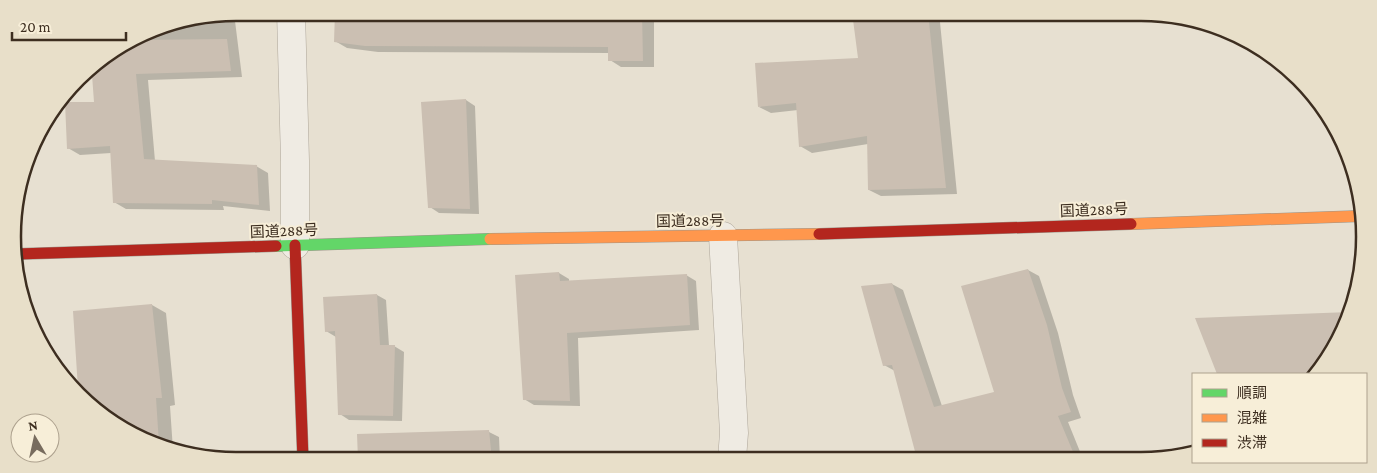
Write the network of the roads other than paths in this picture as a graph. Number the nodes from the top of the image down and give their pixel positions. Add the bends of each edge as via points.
1 (291, 21) edge
2 (1355, 216) edge
3 (723, 236) junction
4 (295, 245) junction
5 (22, 254) edge
6 (302, 452) edge
7 (733, 452) edge

1 - 4 street
2 - 3 main road, 国道288号
3 - 4 main road, 国道288号
3 - 7 street
4 - 5 main road, 国道288号
4 - 6 main road

